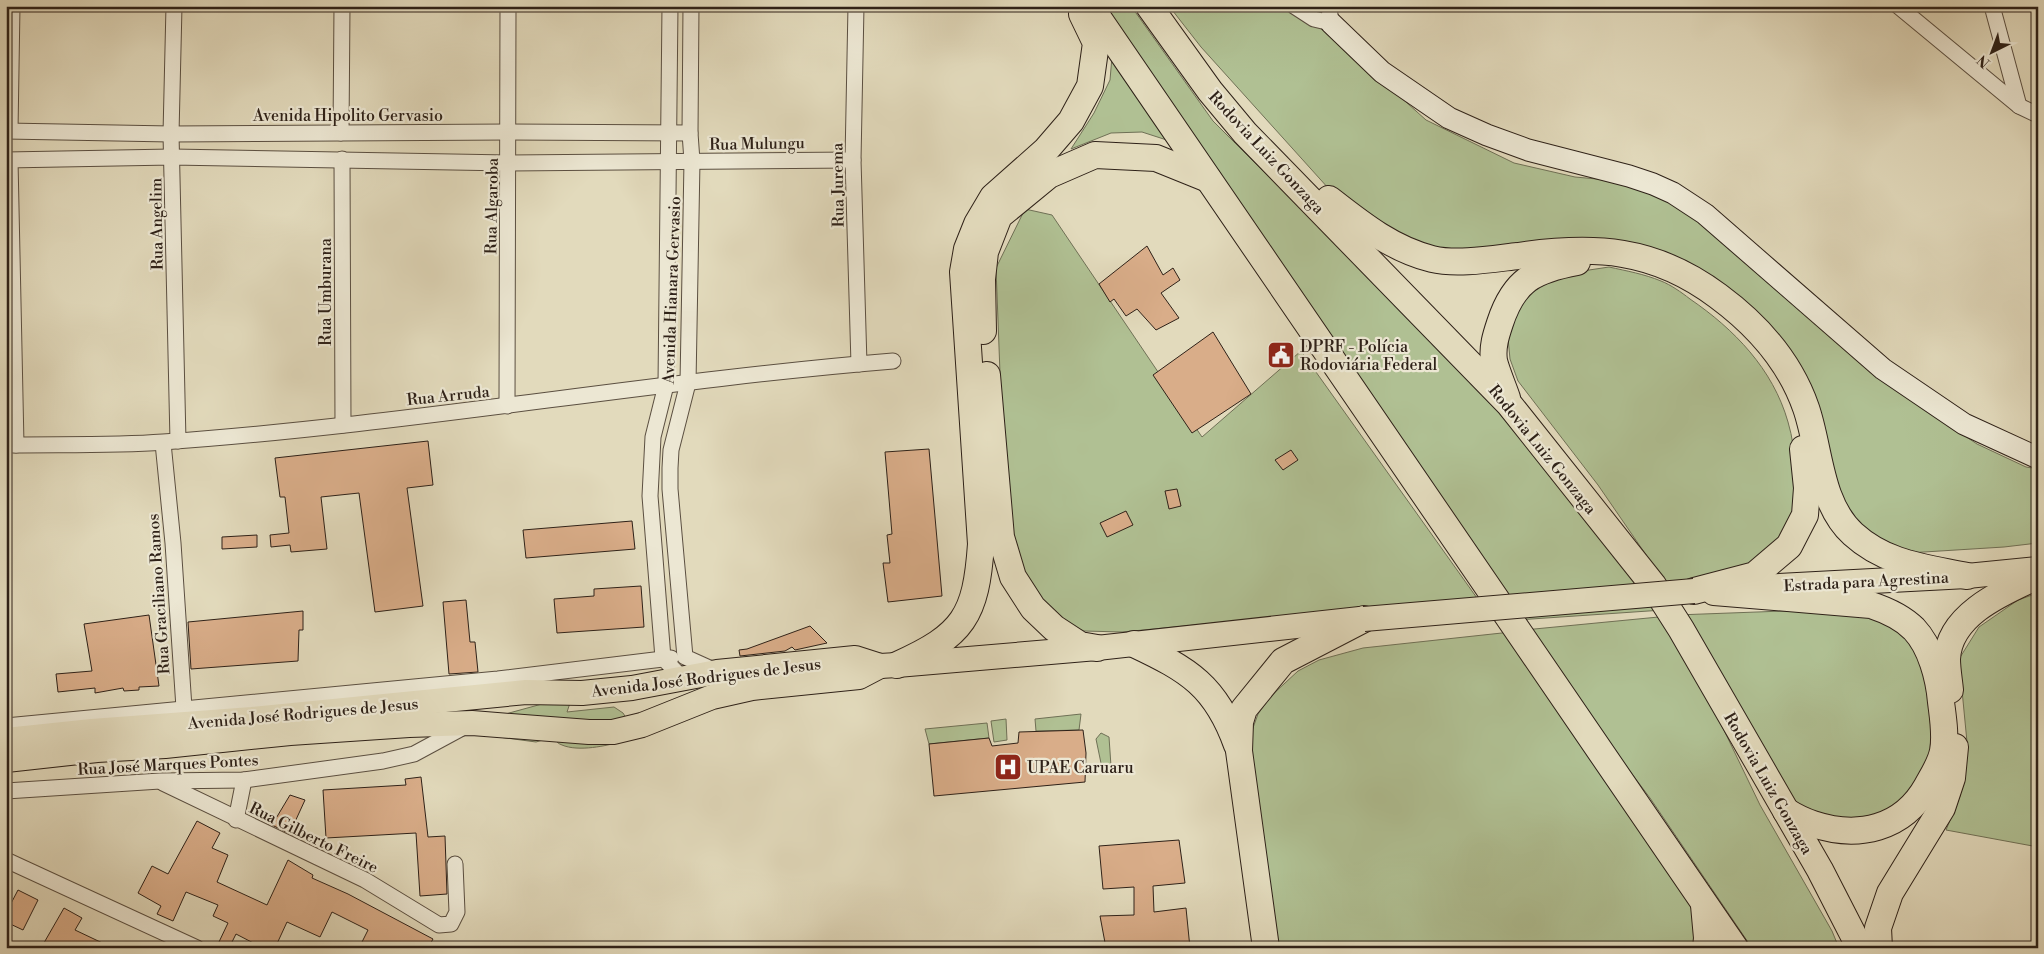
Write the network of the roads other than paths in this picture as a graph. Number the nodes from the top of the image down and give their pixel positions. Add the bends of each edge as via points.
1 (12, 6) edge
2 (174, 6) edge
3 (342, 6) edge
4 (508, 6) edge
5 (670, 6) edge
6 (691, 6) edge
7 (856, 6) edge
8 (1078, 6) edge
9 (1090, 6) edge
10 (1149, 6) edge
11 (1294, 6) edge
12 (1898, 6) edge
13 (1992, 6) edge
14 (1330, 15) edge
15 (2019, 106) junction
16 (2038, 115) edge
17 (8, 131) edge
18 (509, 132) junction
19 (341, 133) junction
20 (668, 133) junction
21 (690, 133) junction
22 (1245, 133) junction
23 (172, 134) junction
24 (172, 157) junction
25 (342, 159) junction
26 (8, 160) edge
27 (853, 160) junction
28 (667, 161) junction
29 (692, 161) junction
30 (509, 163) junction
31 (1208, 179) junction
32 (893, 361) dead end
33 (859, 364) junction
34 (688, 383) junction
35 (666, 384) junction
36 (1509, 404) junction
37 (507, 406) junction
38 (343, 425) junction
39 (178, 441) junction
40 (162, 442) junction
41 (11, 445) edge
42 (2038, 458) edge
43 (2038, 569) edge
44 (1967, 576) junction
45 (2038, 576) edge
46 (1694, 591) junction
47 (1364, 619) junction
48 (1134, 644) junction
49 (1097, 648) junction
50 (663, 658) junction
51 (889, 665) junction
52 (684, 668) junction
53 (632, 688) junction
54 (582, 693) junction
55 (184, 708) junction
56 (472, 722) junction
57 (642, 725) junction
58 (6, 726) edge
59 (154, 726) junction
60 (576, 730) junction
61 (6, 740) edge
62 (1239, 751) junction
63 (6, 760) edge
64 (244, 780) junction
65 (160, 781) junction
66 (6, 791) edge
67 (1786, 811) junction
68 (236, 820) junction
69 (6, 860) edge
70 (455, 864) dead end
71 (1704, 904) junction
72 (197, 948) edge
73 (1266, 948) edge
74 (1706, 948) edge
75 (1735, 948) edge
76 (1860, 948) edge
77 (1879, 948) edge

1 - 17 street
2 - 23 street, Rua Angelim
3 - 19 street
4 - 18 street, Rua Algaroba
5 - 20 street, Avenida Hianara Gervasio
6 - 21 street, Avenida Hianara Gervasio
7 - 27 street, Rua Jurema
8 - 51 highway via 1096,43 1090,86 1071,121 1046,150 993,197 967,249 963,272 981,544 978,580 970,609 960,625 929,651
9 - 31 highway
10 - 22 highway, Rodovia Luiz Gonzaga via 1210,91
11 - 14 street via 1314,19
12 - 15 street
13 - 15 street
14 - 42 street via 1382,72 1449,118 1528,150 1629,176 1673,193 1705,214 1883,369 1964,424
15 - 16 street
17 - 23 street, Avenida Hipolito Gervasio
18 - 19 street, Avenida Hipolito Gervasio
18 - 20 street, Avenida Hipolito Gervasio
18 - 30 street, Rua Algaroba
19 - 23 street, Avenida Hipolito Gervasio
20 - 21 street, Avenida Hipolito Gervasio
20 - 28 street, Avenida Hianara Gervasio
21 - 29 street, Avenida Hianara Gervasio
22 - 36 highway, Rodovia Luiz Gonzaga
22 - 44 highway via 1377,235 1433,260 1466,261 1555,251 1603,250 1656,261 1689,276 1739,313 1762,335 1791,373 1806,407 1829,496 1845,526 1867,545 1893,560
23 - 24 street, Rua Angelim
24 - 25 street, Rua Mulungu
24 - 26 street, Rua Mulungu
24 - 39 street, Rua Angelim
25 - 30 street, Rua Mulungu
25 - 38 street, Rua Umburana
26 - 41 street
27 - 29 street, Rua Mulungu
27 - 33 street, Rua Jurema
28 - 29 street, Rua Mulungu
28 - 30 street, Rua Mulungu
28 - 35 street, Avenida Hianara Gervasio
29 - 34 street, Avenida Hianara Gervasio
30 - 37 street, Rua Algaroba
31 - 49 highway via 1156,158 1095,155 1049,175 999,216 986,252 982,324 1001,536 1013,577 1033,608 1054,628 1080,645
31 - 71 highway
32 - 33 street, Rua Arruda
33 - 34 street, Rua Arruda
34 - 35 street, Rua Arruda
34 - 52 street, Avenida Hianara Gervasio via 671,450 670,475
35 - 37 street, Rua Arruda
35 - 50 street, Avenida Hianara Gervasio via 653,437 650,496
36 - 46 highway via 1494,360 1494,341 1507,303 1519,286 1548,268 1587,260 1650,269 1695,292 1746,336 1777,375 1796,416 1805,460 1805,515 1789,546 1755,575
36 - 67 highway, Rodovia Luiz Gonzaga via 1653,585
37 - 38 street, Rua Arruda
38 - 39 street, Rua Arruda
39 - 40 street, Rua Arruda
40 - 41 street, Rua Arruda
40 - 55 street, Rua Graciliano Ramos via 174,543
43 - 44 main road, Estrada para Agrestina
44 - 46 main road, Estrada para Agrestina
45 - 77 highway via 1983,605 1959,627 1953,638 1947,659 1956,745 1952,778 1942,808 1890,893 1878,928
46 - 47 main road, Estrada para Agrestina, bridge
46 - 67 highway via 1871,605 1901,619 1923,640 1939,682 1944,734 1943,752 1921,797 1902,816 1867,831 1847,832 1820,826
47 - 48 main road, Estrada para Agrestina
47 - 62 highway via 1283,661 1244,710 1240,722
48 - 49 main road, Estrada para Agrestina
48 - 62 highway via 1173,662 1193,676 1229,721
49 - 51 main road, Estrada para Agrestina
50 - 52 street
50 - 52 street
50 - 55 street via 498,679
51 - 52 main road, Avenida José Rodrigues de Jesus via 855,658 717,672
51 - 57 main road, Avenida José Rodrigues de Jesus via 858,677 752,688 712,697
52 - 53 main road, Avenida José Rodrigues de Jesus
53 - 54 main road, Avenida José Rodrigues de Jesus
53 - 57 main road via 647,703 648,713
54 - 59 main road, Avenida José Rodrigues de Jesus via 526,692
54 - 60 main road via 570,703 566,712 568,721
55 - 58 street
55 - 59 street
56 - 60 main road, Avenida José Rodrigues de Jesus
56 - 63 main road, Avenida José Rodrigues de Jesus via 290,733
56 - 64 street, Rua José Marques Pontes via 414,754
57 - 60 main road, Avenida José Rodrigues de Jesus via 612,732
59 - 61 main road, Avenida José Rodrigues de Jesus
62 - 73 highway
64 - 65 street, Rua José Marques Pontes
64 - 68 street
65 - 66 street, Rua José Marques Pontes
65 - 68 street, Rua Gilberto Freire
67 - 76 highway, Rodovia Luiz Gonzaga
68 - 70 street, Rua Gilberto Freire via 365,880 439,924 451,924 457,912
69 - 72 street
71 - 74 highway
71 - 75 highway

